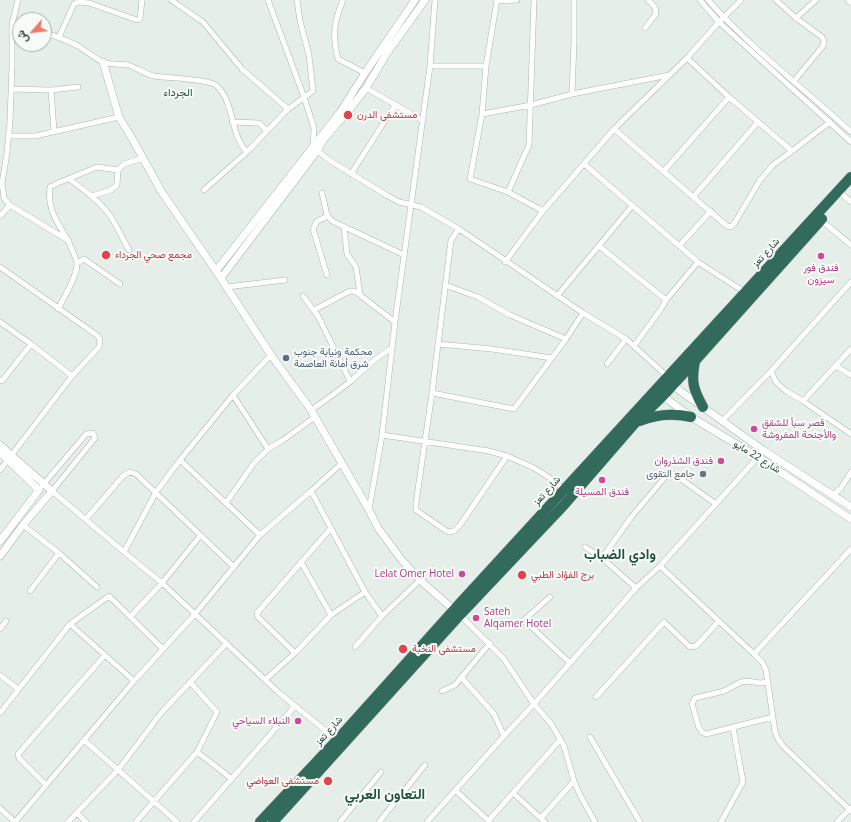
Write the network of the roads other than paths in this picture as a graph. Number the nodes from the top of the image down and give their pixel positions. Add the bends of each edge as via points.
1 (18, 0) edge
2 (142, 0) edge
3 (171, 0) edge
4 (268, 0) edge
5 (297, 0) edge
6 (343, 0) edge
7 (415, 0) edge
8 (426, 0) edge
9 (435, 0) edge
10 (517, 0) edge
11 (534, 0) edge
12 (574, 0) edge
13 (648, 0) edge
14 (700, 0) edge
15 (708, 0) edge
16 (741, 0) edge
17 (776, 0) edge
18 (816, 0) edge
19 (848, 0) edge
20 (497, 1) edge
21 (851, 3) edge
22 (15, 12) edge
23 (724, 18) junction
24 (796, 18) junction
25 (719, 22) junction
26 (12, 24) edge
27 (645, 28) dead end
28 (52, 35) edge
29 (60, 37) junction
30 (688, 58) junction
31 (103, 62) junction
32 (430, 66) junction
33 (486, 66) junction
34 (365, 73) junction
35 (670, 75) junction
36 (794, 81) junction
37 (78, 87) dead end
38 (366, 88) junction
39 (11, 89) junction
40 (51, 90) junction
41 (572, 94) junction
42 (304, 97) junction
43 (729, 97) junction
44 (395, 105) junction
45 (531, 105) junction
46 (288, 109) junction
47 (482, 114) junction
48 (119, 117) junction
49 (422, 120) junction
50 (232, 122) junction
51 (758, 122) junction
52 (830, 122) junction
53 (614, 129) junction
54 (267, 131) junction
55 (54, 132) junction
56 (851, 132) edge
57 (8, 136) junction
58 (851, 142) edge
59 (315, 149) junction
60 (792, 151) junction
61 (247, 152) junction
62 (143, 158) junction
63 (584, 164) junction
64 (118, 170) junction
65 (664, 171) junction
66 (351, 174) junction
67 (851, 177) edge
68 (69, 179) junction
69 (851, 187) edge
70 (204, 190) dead end
71 (508, 192) junction
72 (322, 193) dead end
73 (92, 196) junction
74 (694, 196) junction
75 (847, 198) edge
76 (10, 205) junction
77 (410, 205) junction
78 (632, 206) junction
79 (543, 211) junction
80 (711, 211) junction
81 (0, 216) edge
82 (328, 216) junction
83 (821, 220) junction
84 (344, 226) junction
85 (459, 230) junction
86 (69, 241) junction
87 (851, 245) edge
88 (599, 246) junction
89 (679, 246) junction
90 (129, 250) dead end
91 (404, 255) junction
92 (505, 262) junction
93 (698, 262) junction
94 (77, 263) junction
95 (1, 270) edge
96 (218, 274) junction
97 (327, 274) dead end
98 (285, 280) dead end
99 (851, 282) edge
100 (120, 284) dead end
101 (445, 286) junction
102 (227, 287) junction
103 (746, 292) junction
104 (360, 295) junction
105 (303, 296) dead end
106 (558, 296) junction
107 (666, 300) junction
108 (58, 309) junction
109 (314, 310) junction
110 (583, 313) junction
111 (0, 322) edge
112 (395, 322) junction
113 (626, 339) junction
114 (566, 340) junction
115 (31, 344) junction
116 (438, 344) junction
117 (634, 346) junction
118 (392, 348) junction
119 (851, 349) edge
120 (271, 355) junction
121 (552, 358) junction
122 (695, 361) junction
123 (607, 364) dead end
124 (836, 366) junction
125 (771, 371) junction
126 (851, 375) edge
127 (72, 376) junction
128 (350, 381) junction
129 (670, 381) junction
130 (1, 382) edge
131 (432, 393) junction
132 (233, 395) junction
133 (662, 396) junction
134 (803, 401) junction
135 (703, 407) junction
136 (311, 410) junction
137 (315, 417) junction
138 (691, 417) junction
139 (722, 421) junction
140 (636, 422) junction
141 (851, 434) edge
142 (382, 435) junction
143 (426, 442) junction
144 (0, 445) edge
145 (268, 449) junction
146 (763, 450) junction
147 (0, 452) edge
148 (507, 456) junction
149 (758, 457) junction
150 (10, 458) junction
151 (180, 460) junction
152 (342, 463) junction
153 (0, 470) edge
154 (851, 472) edge
155 (41, 487) junction
156 (564, 490) junction
157 (312, 491) junction
158 (156, 492) junction
159 (50, 494) junction
160 (833, 496) junction
161 (560, 502) junction
162 (226, 503) junction
163 (716, 504) junction
164 (828, 504) junction
165 (851, 507) edge
166 (369, 510) junction
167 (851, 519) edge
168 (86, 520) junction
169 (23, 525) junction
170 (331, 528) junction
171 (260, 535) junction
172 (200, 536) junction
173 (0, 541) edge
174 (585, 547) dead end
175 (851, 550) edge
176 (124, 552) junction
177 (58, 553) junction
178 (0, 556) edge
179 (602, 558) junction
180 (301, 562) junction
181 (660, 566) junction
182 (234, 567) junction
183 (420, 580) junction
184 (162, 583) junction
185 (97, 586) dead end
186 (636, 588) junction
187 (30, 591) dead end
188 (365, 592) junction
189 (550, 597) dead end
190 (457, 613) junction
191 (194, 614) junction
192 (331, 615) junction
193 (382, 616) junction
194 (130, 617) junction
195 (6, 621) dead end
196 (719, 621) junction
197 (70, 624) junction
198 (0, 629) edge
199 (490, 643) junction
200 (226, 644) junction
201 (355, 647) dead end
202 (163, 649) junction
203 (295, 653) junction
204 (754, 654) junction
205 (105, 655) junction
206 (570, 663) junction
207 (0, 675) edge
208 (461, 677) junction
209 (134, 680) junction
210 (265, 680) junction
211 (190, 682) junction
212 (768, 682) junction
213 (18, 690) junction
214 (442, 691) dead end
215 (596, 697) dead end
216 (534, 704) junction
217 (295, 706) junction
218 (0, 713) edge
219 (773, 717) junction
220 (733, 727) junction
221 (504, 736) junction
222 (590, 737) dead end
223 (84, 740) junction
224 (337, 740) junction
225 (560, 740) junction
226 (197, 752) junction
227 (425, 765) dead end
228 (118, 770) junction
229 (381, 772) dead end
230 (232, 778) junction
231 (574, 781) junction
232 (46, 785) junction
233 (455, 790) junction
234 (513, 793) junction
235 (154, 802) junction
236 (0, 808) edge
237 (850, 809) edge
238 (76, 813) junction
239 (543, 820) edge
240 (489, 821) edge
241 (15, 822) edge
242 (68, 822) edge
243 (86, 822) edge
244 (136, 822) edge
245 (177, 822) edge
246 (194, 822) edge
247 (260, 822) edge
248 (273, 822) edge
249 (340, 822) edge
250 (379, 822) edge
251 (426, 822) edge
252 (595, 822) edge
253 (640, 822) edge
254 (721, 822) edge
255 (837, 822) edge

1 - 22 street
2 - 29 street via 140,19 137,20 89,3 78,2 74,4
3 - 46 street via 203,22 242,69
4 - 42 street
5 - 42 street via 309,55 313,90
6 - 34 street via 336,17 334,32 338,59
7 - 34 street
8 - 38 street via 388,52
9 - 32 street
10 - 20 street
11 - 45 street
12 - 41 street
13 - 27 street via 655,7 656,14
14 - 25 street
15 - 23 street
16 - 23 street
17 - 24 street
18 - 24 street
19 - 21 street
20 - 33 street
23 - 25 street
23 - 36 street
24 - 36 street via 824,41 823,46
25 - 30 street
25 - 52 street
26 - 39 street
28 - 29 street
29 - 31 street
30 - 35 street
30 - 43 street
31 - 48 street
31 - 50 street via 128,66 152,76 215,84 223,92
32 - 33 street
32 - 49 street
33 - 47 street
34 - 59 street
35 - 41 street
35 - 53 street
36 - 56 street
37 - 40 street
38 - 44 street
38 - 59 street
39 - 40 street
39 - 57 street
40 - 55 street
41 - 45 street
42 - 46 street
42 - 59 street via 314,128
43 - 51 street
43 - 65 street
44 - 49 street
44 - 66 street
45 - 47 street
45 - 71 street via 529,145
46 - 54 street
47 - 71 street via 470,179
48 - 55 street
48 - 62 street
49 - 77 street
50 - 54 street via 258,123
50 - 61 street via 236,135
51 - 60 street
51 - 74 street
52 - 58 street
52 - 60 street
53 - 63 street
53 - 65 street
54 - 61 street
55 - 57 street via 35,136
57 - 76 street via 2,183 4,198
59 - 66 street
59 - 96 street
60 - 80 street via 773,165 760,180 731,227
61 - 70 street
62 - 64 street via 124,164
62 - 96 street via 161,192
63 - 78 street
63 - 79 street
64 - 68 street via 97,167
64 - 73 street via 117,185 111,190
65 - 74 street
66 - 77 street via 399,202
67 - 103 highway, شارع تعز
68 - 73 street
68 - 86 street via 50,187 49,196 54,218
69 - 75 highway, شارع تعز
71 - 79 street
72 - 82 street
73 - 90 street via 110,217
74 - 80 street
75 - 83 highway, شارع تعز
76 - 81 street
76 - 86 street
77 - 85 street via 421,207
77 - 91 street
78 - 88 street
78 - 89 street
79 - 92 street
80 - 89 street
82 - 84 street via 332,221
82 - 97 street via 317,221 314,229
83 - 87 street
83 - 122 highway, شارع تعز
84 - 91 street
84 - 104 street via 347,254 356,267
85 - 92 street
85 - 101 street via 451,240
86 - 94 street
88 - 106 street
88 - 107 street
89 - 93 street
91 - 112 street
92 - 106 street
93 - 103 street
93 - 107 street
94 - 100 street via 84,259
94 - 108 street via 74,276
95 - 108 street
96 - 102 street
98 - 102 street
99 - 125 street
101 - 114 street via 478,297
101 - 116 street
102 - 120 street
103 - 129 highway, شارع تعز
104 - 109 street via 349,291
104 - 112 street
105 - 109 street
106 - 110 street
107 - 117 street
108 - 127 street via 98,336 100,340 99,347
109 - 128 street via 326,329
110 - 113 street
110 - 114 street
111 - 115 street
112 - 118 street
113 - 117 street
113 - 123 street
114 - 121 street
115 - 127 street
115 - 130 street
116 - 121 street
116 - 131 street
117 - 129 street
118 - 128 street
118 - 142 street
119 - 124 street
120 - 132 street
120 - 136 street
121 - 131 street via 514,409
122 - 129 highway, شارع تعز
122 - 135 highway via 692,380 695,393
124 - 126 street
124 - 134 street
125 - 134 street via 781,387
125 - 139 street
127 - 150 street
128 - 136 street
129 - 133 highway, شارع تعز
129 - 135 street, شارع 22 مايو
129 - 156 highway, شارع تعز
131 - 143 street
132 - 145 street
132 - 151 street
133 - 138 street, شارع 22 مايو
133 - 140 highway, شارع تعز
134 - 141 street
135 - 139 street, شارع 22 مايو
136 - 137 street
137 - 145 street
137 - 152 street
138 - 140 highway via 662,414
138 - 149 street, شارع 22 مايو
139 - 146 street, شارع 22 مايو
140 - 161 highway, شارع تعز
142 - 143 street
142 - 166 street
143 - 148 street
143 - 148 street via 416,510 448,532 454,531 460,525
144 - 150 street
145 - 162 street via 254,463
146 - 149 street
146 - 160 street, شارع 22 مايو
147 - 150 street
148 - 156 street via 534,468
149 - 163 street
149 - 164 street, شارع 22 مايو
150 - 153 street
150 - 155 street
151 - 158 street
151 - 162 street
152 - 157 street
152 - 166 street
154 - 160 street
155 - 159 street
155 - 159 street via 86,434 93,433 95,438
155 - 173 street
156 - 161 highway, شارع تعز
157 - 170 street
157 - 171 street
158 - 168 street via 136,474 130,472 123,476
158 - 172 street
158 - 176 street
159 - 168 street
159 - 169 street
160 - 164 street
160 - 165 street, شارع 22 مايو
161 - 190 highway, شارع تعز
162 - 171 street
163 - 179 street via 674,474 669,474 632,516
163 - 181 street
164 - 167 street, شارع 22 مايو
166 - 183 street via 378,528
168 - 176 street
169 - 177 street
169 - 178 street
170 - 180 street
170 - 188 street
171 - 182 street
172 - 182 street
172 - 184 street
174 - 179 street
175 - 204 street
176 - 184 street
177 - 185 street
177 - 187 street
179 - 186 street
180 - 192 street
180 - 203 street via 257,613 258,617
181 - 186 street
181 - 196 street
182 - 191 street
183 - 190 street
183 - 193 street
184 - 191 street
184 - 194 street
186 - 206 street
188 - 192 street
188 - 193 street
189 - 206 street via 524,620
190 - 199 street
190 - 224 highway, شارع تعز
190 - 248 highway, شارع تعز
191 - 200 street
191 - 202 street
192 - 203 street
193 - 201 street
194 - 197 street via 109,596
194 - 202 street
195 - 198 street
196 - 204 street
196 - 215 street via 696,646 690,647 664,622
197 - 205 street
197 - 213 street
199 - 208 street
199 - 216 street
200 - 210 street
200 - 211 street
202 - 209 street
203 - 210 street
204 - 212 street via 762,662
205 - 209 street
205 - 232 street via 18,754
206 - 216 street
207 - 213 street
208 - 214 street via 455,685
208 - 221 street via 494,714
209 - 223 street
210 - 217 street
211 - 226 street via 217,712
211 - 228 street via 161,713
212 - 219 street
212 - 220 street via 741,682 724,691 698,697 693,701 702,733
213 - 218 street
216 - 221 street
216 - 225 street via 552,725
217 - 224 street
217 - 230 street
219 - 220 street
219 - 237 street via 775,732 783,746
220 - 254 street via 743,782
221 - 233 street
222 - 253 street
223 - 228 street
223 - 232 street
224 - 247 highway, شارع تعز
225 - 231 street
225 - 234 street
226 - 230 street
226 - 235 street
227 - 250 street
228 - 235 street
228 - 238 street
229 - 249 street
230 - 246 street
231 - 239 street
231 - 252 street
232 - 241 street
233 - 240 street
233 - 251 street
234 - 239 street
234 - 240 street
235 - 244 street
235 - 245 street
236 - 241 street
237 - 255 street
238 - 242 street
238 - 243 street

